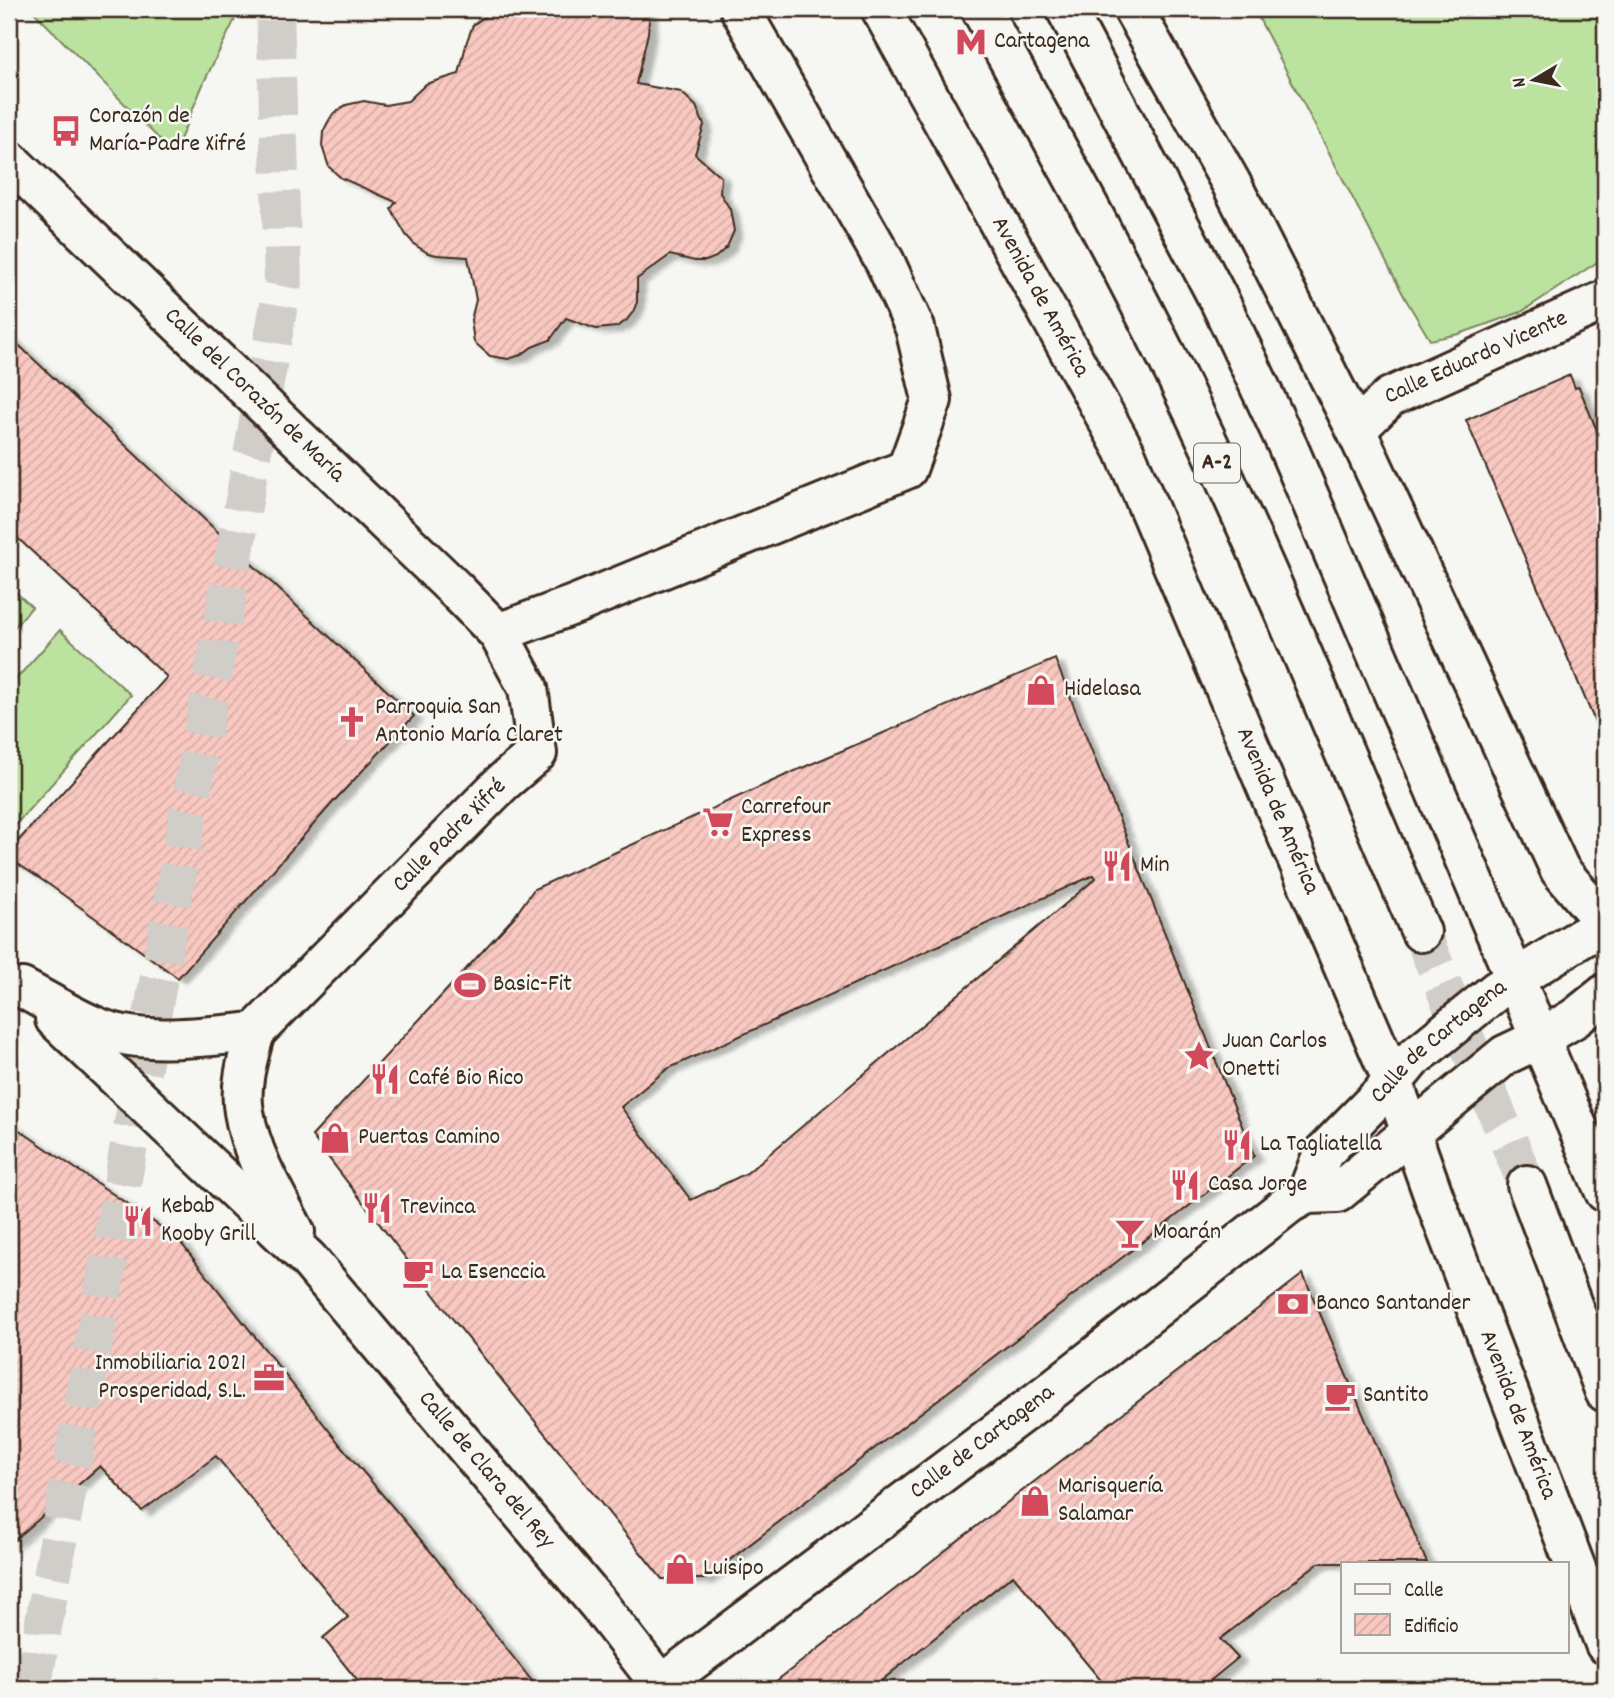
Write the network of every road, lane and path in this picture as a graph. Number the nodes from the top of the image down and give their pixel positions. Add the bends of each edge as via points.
1 (740, 9) edge
2 (881, 9) edge
3 (981, 9) edge
4 (1066, 9) edge
5 (1133, 9) edge
6 (9, 160) edge
7 (1604, 304) edge
8 (1356, 430) junction
9 (498, 633) junction
10 (1605, 914) edge
11 (1605, 926) edge
12 (1421, 932) tunnel mouth
13 (1516, 978) junction
14 (16, 983) edge
15 (1605, 994) edge
16 (255, 1032) junction
17 (1541, 1038) junction
18 (1393, 1082) junction
19 (1412, 1131) junction
20 (1527, 1185) tunnel mouth
21 (1605, 1192) edge
22 (1307, 1194) junction
23 (308, 1259) junction
24 (1605, 1392) edge
25 (1605, 1644) edge
26 (660, 1688) edge

1 - 9 main road via 885,262 915,328 932,400 907,469
2 - 18 main road, Avenida de América via 1124,450
3 - 12 main road, A-2 via 1085,198 1180,385 1244,520
4 - 13 main road via 1221,304 1288,447
5 - 8 main road via 1231,183
6 - 9 main road, Calle del Corazón de María
7 - 8 main road, Calle Eduardo Vicente via 1390,397
8 - 10 main road via 1560,870 1592,908
9 - 16 main road, Calle Padre Xifré via 528,688 537,752
11 - 13 main road, Calle de Cartagena
13 - 17 main road
13 - 18 main road, Calle de Cartagena via 1411,1060
14 - 16 main road via 99,1028 136,1037
14 - 23 main road, Calle de Clara del Rey
15 - 17 main road, Calle de Cartagena
16 - 23 main road, Calle de Clara del Rey via 245,1068 243,1110 254,1148
17 - 19 main road, Calle de Cartagena via 1505,1055
17 - 21 main road
18 - 19 main road, Avenida de América
18 - 22 main road, Calle de Cartagena via 1323,1153
19 - 22 main road, Calle de Cartagena via 1337,1193
19 - 25 main road, Avenida de América
20 - 24 main road
22 - 26 main road, Calle de Cartagena
23 - 26 main road, Calle de Clara del Rey via 599,1605

